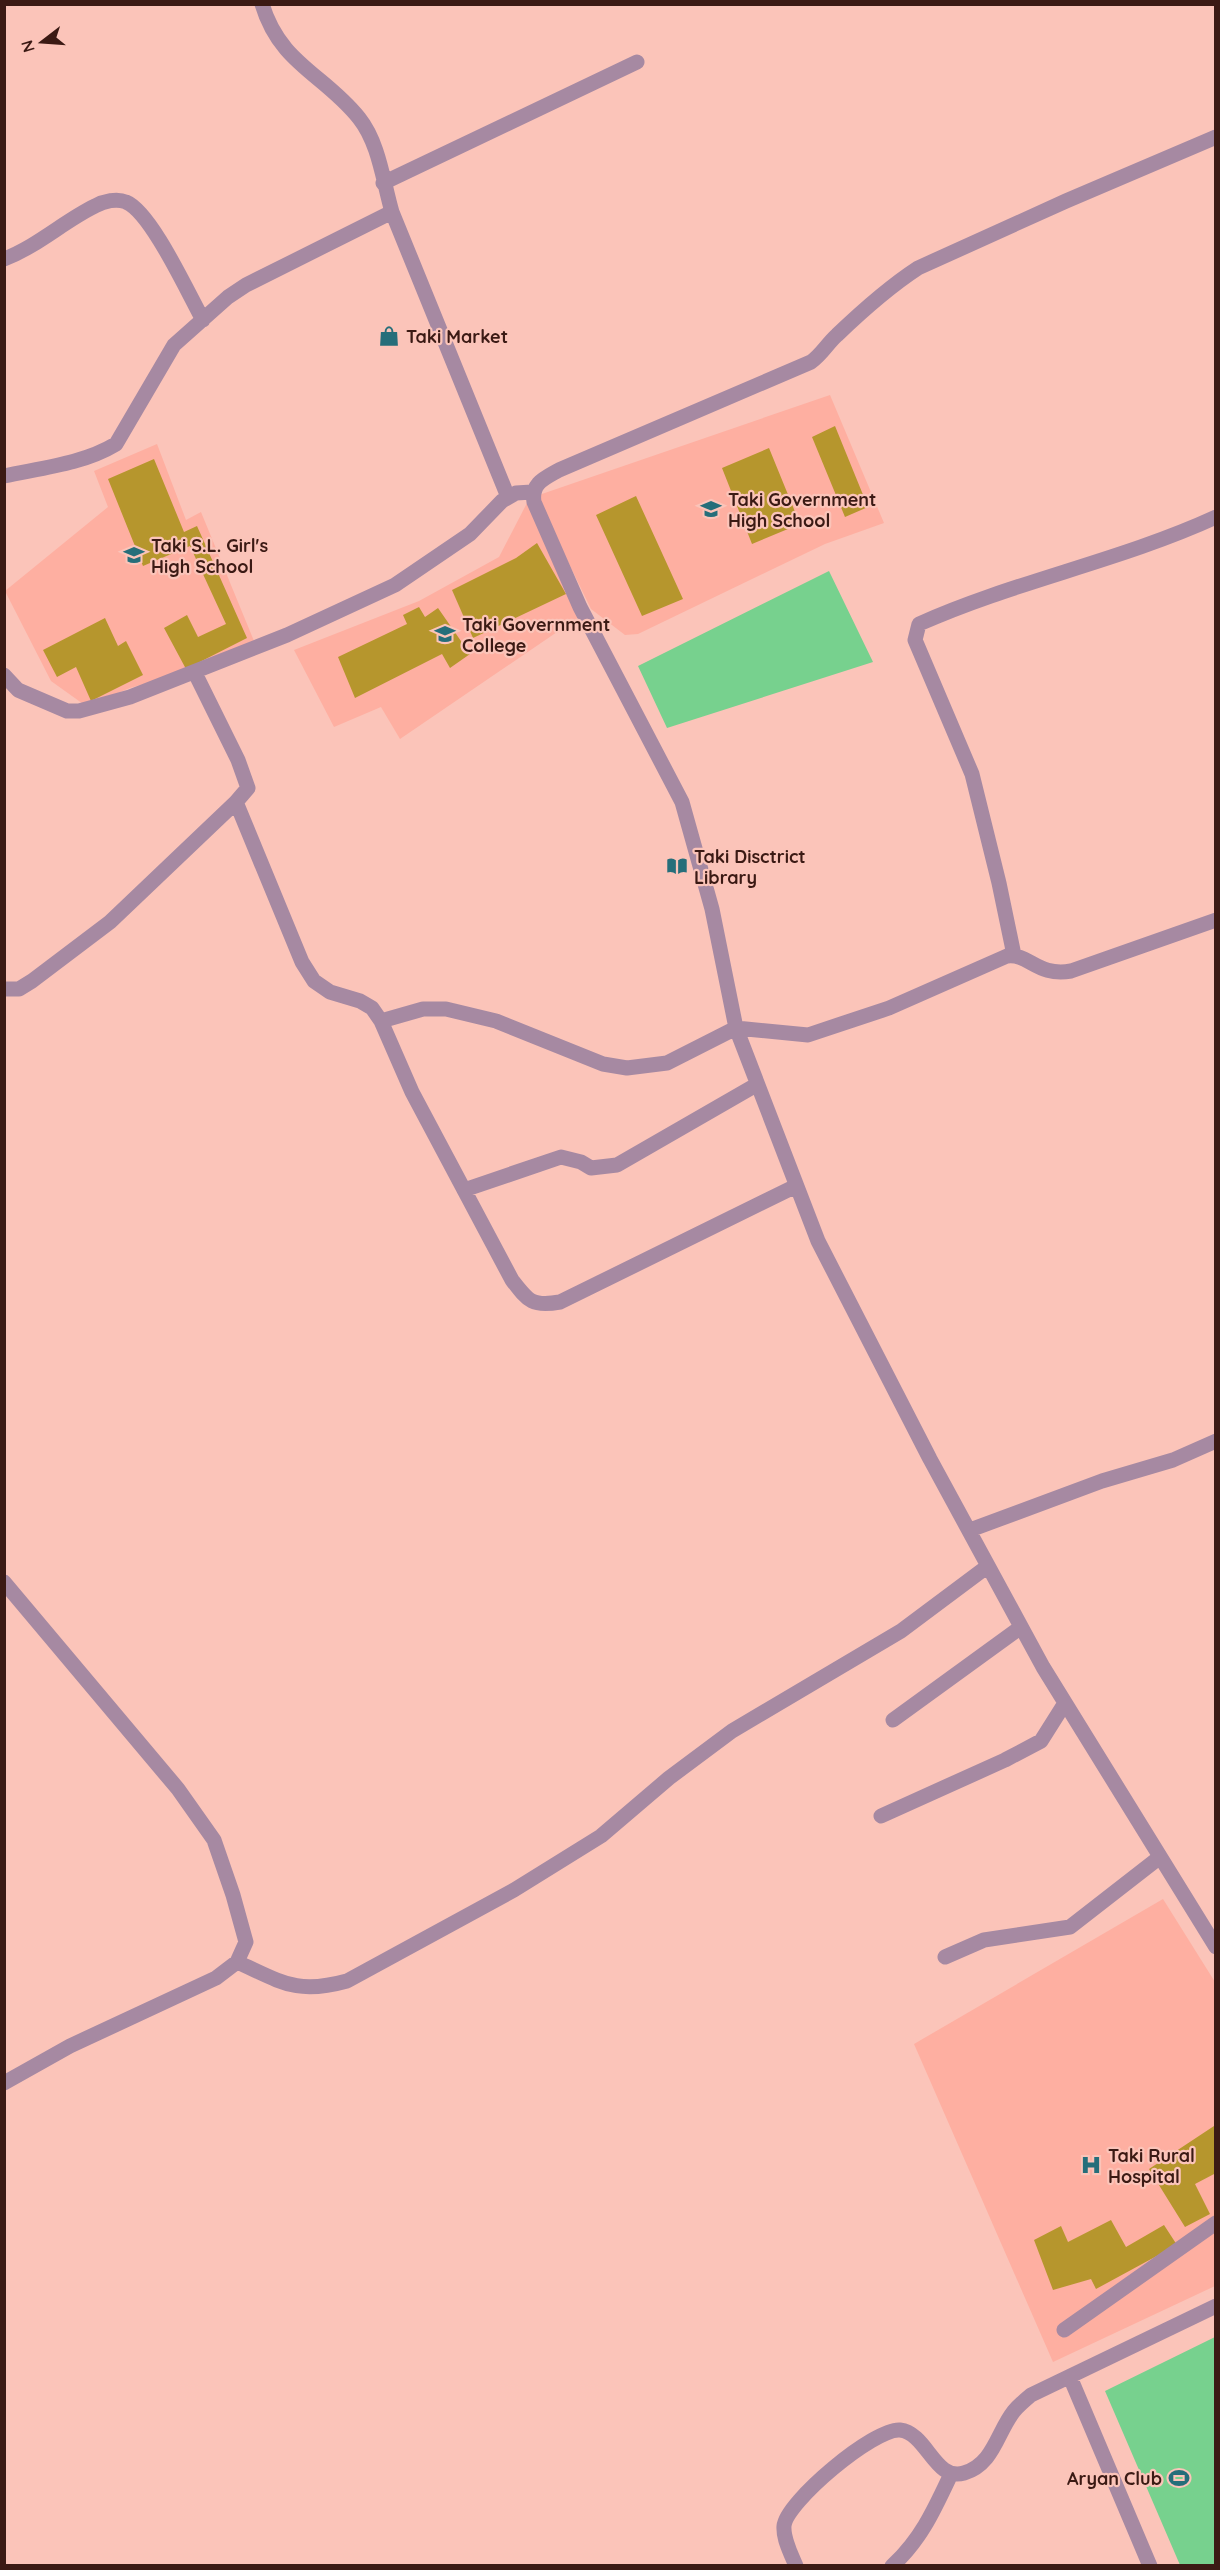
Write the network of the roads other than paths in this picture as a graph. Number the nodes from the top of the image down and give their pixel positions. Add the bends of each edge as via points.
1 (262, 4) edge
2 (637, 62) dead end
3 (1215, 137) edge
4 (383, 183) junction
5 (392, 212) junction
6 (4, 259) edge
7 (203, 320) junction
8 (4, 476) edge
9 (532, 492) junction
10 (508, 497) junction
11 (1215, 517) edge
12 (195, 673) junction
13 (7, 683) edge
14 (236, 802) junction
15 (1215, 920) edge
16 (1014, 955) junction
17 (4, 989) edge
18 (381, 1021) junction
19 (736, 1028) junction
20 (756, 1085) junction
21 (796, 1186) junction
22 (464, 1190) junction
23 (1215, 1441) edge
24 (970, 1530) junction
25 (988, 1566) junction
26 (4, 1582) edge
27 (1021, 1627) junction
28 (1065, 1703) junction
29 (893, 1720) dead end
30 (881, 1816) dead end
31 (1160, 1857) junction
32 (1215, 1947) edge
33 (945, 1957) dead end
34 (237, 1962) junction
35 (4, 2083) edge
36 (1215, 2223) edge
37 (1215, 2306) edge
38 (1064, 2330) dead end
39 (1070, 2376) junction
40 (951, 2474) junction
41 (796, 2565) edge
42 (892, 2565) edge
43 (1150, 2565) edge

1 - 4 street via 285,51 357,116 369,132
2 - 4 street
3 - 9 street via 918,268 896,282 811,362 559,470
4 - 5 street
5 - 7 street via 246,285
5 - 10 street
6 - 7 street via 36,244 96,205 124,200 136,207 159,240
7 - 8 street via 174,345 116,444 102,453
9 - 10 street
9 - 19 street via 580,607 682,802 712,909
10 - 12 street via 470,534 395,585
11 - 16 street via 1140,549 919,624 915,640 972,774
12 - 13 street via 79,711 59,709
12 - 14 street via 246,780 248,788
14 - 17 street via 110,922 32,981 11,991
14 - 18 street via 302,962 314,981 330,992 372,1008
15 - 16 street via 1071,972 1048,972
16 - 19 street via 889,1008 808,1035
18 - 19 street via 423,1009 446,1009 496,1022 603,1064 627,1068 667,1063
18 - 22 street via 412,1092
19 - 20 street
20 - 21 street
20 - 22 street via 617,1165 591,1168 561,1157
21 - 22 street via 560,1302 542,1305 527,1300 512,1280
21 - 24 street via 818,1241
23 - 24 street via 1173,1460 1102,1481
24 - 25 street
25 - 27 street
25 - 34 street via 901,1631 732,1731 601,1836 514,1890 347,1981 320,1989 292,1987
26 - 34 street via 178,1789 214,1840 246,1942
27 - 28 street
27 - 29 street
28 - 30 street via 1041,1741
28 - 31 street
31 - 32 street
31 - 33 street via 1070,1927 984,1940
34 - 35 street via 216,1978 70,2046
36 - 38 street
37 - 39 street
39 - 40 street via 1031,2395 1014,2411 978,2467
39 - 43 street
40 - 41 street via 913,2435 901,2430 874,2438 839,2462 788,2513 785,2535
40 - 42 street via 928,2524

